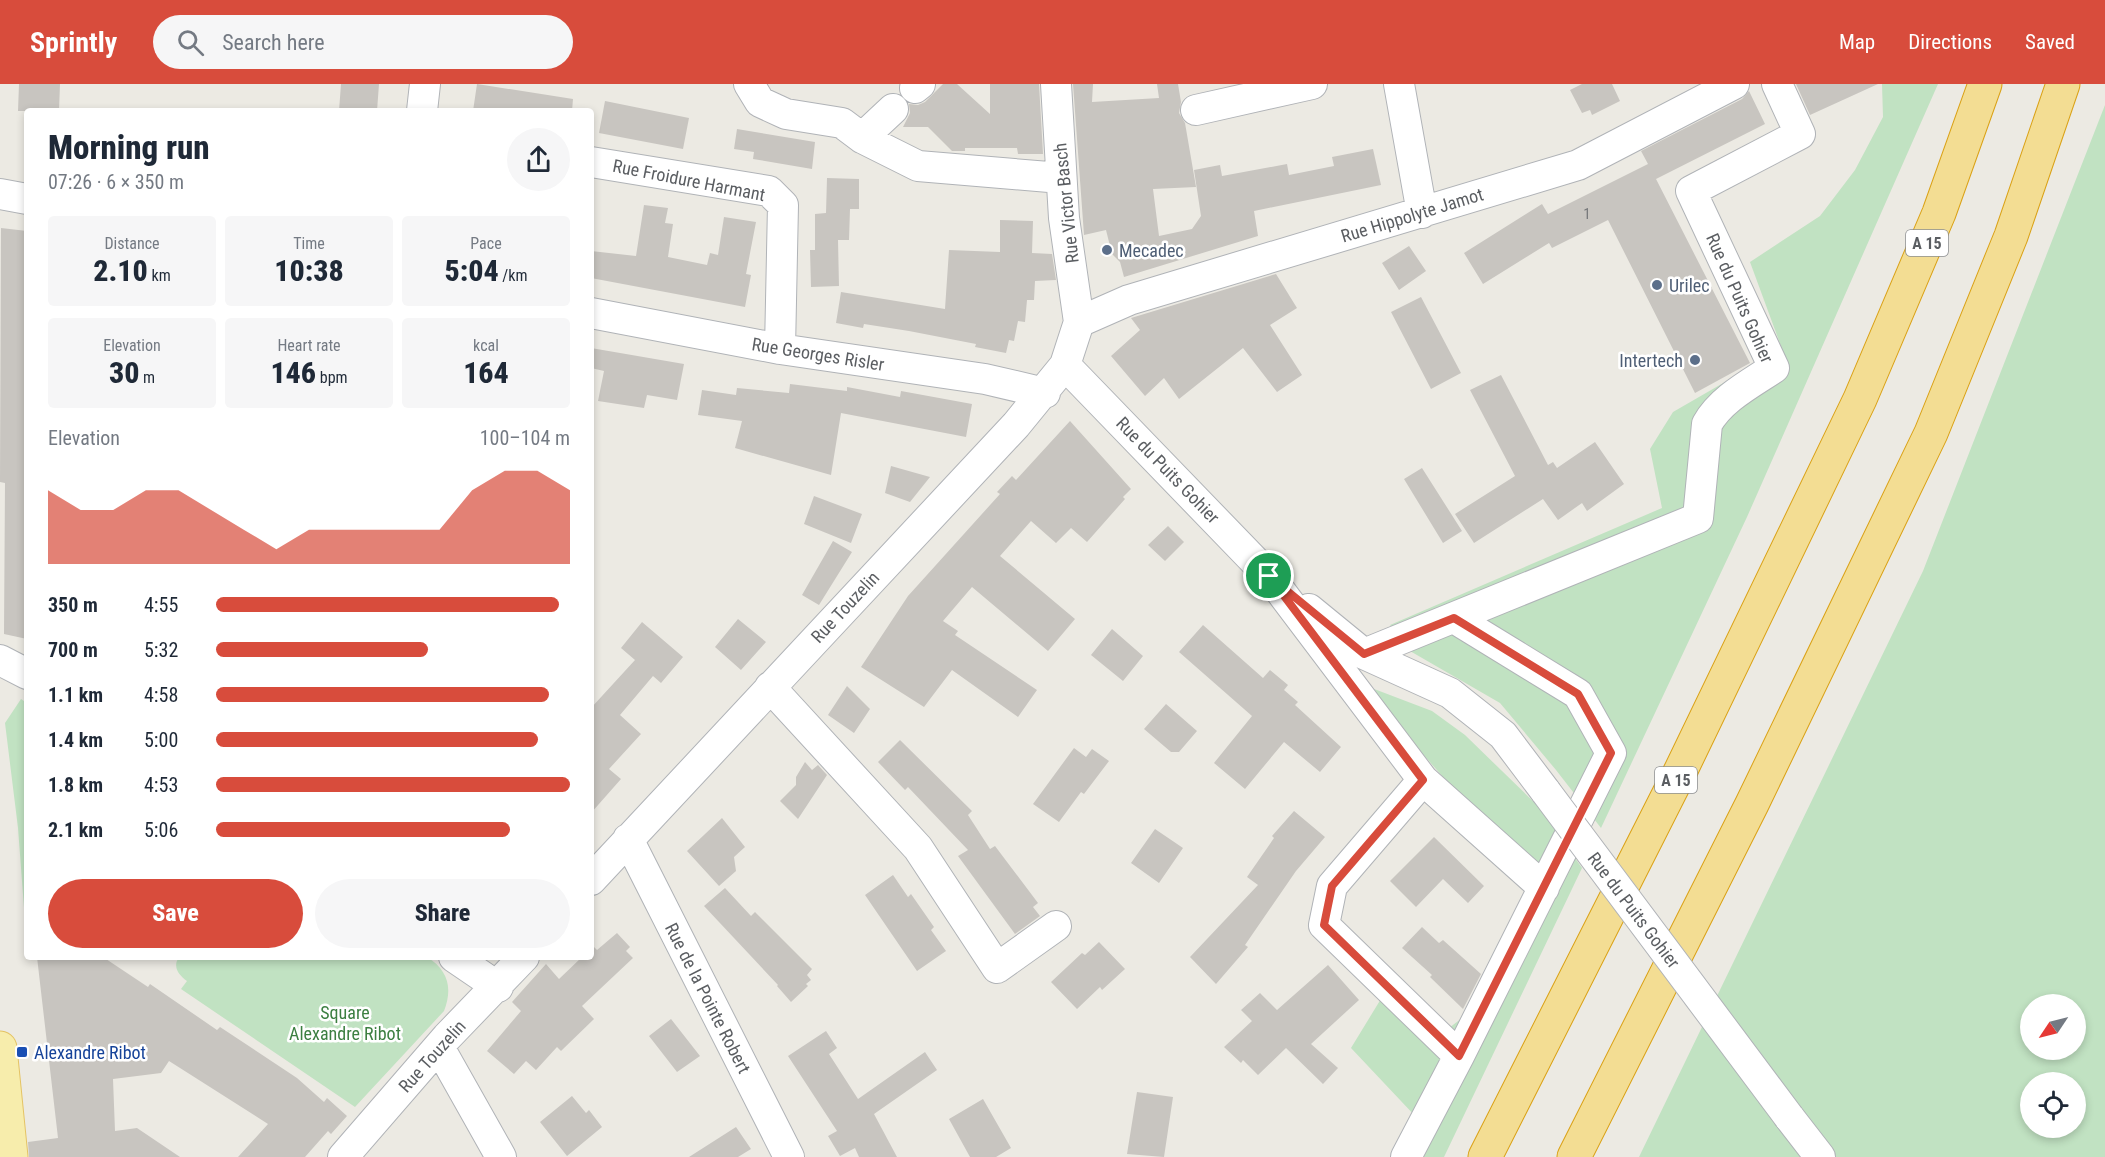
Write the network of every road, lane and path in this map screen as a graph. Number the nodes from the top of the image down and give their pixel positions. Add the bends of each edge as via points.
1 (425, 84) edge
2 (749, 84) edge
3 (1056, 84) edge
4 (1312, 84) edge
5 (1399, 84) edge
6 (1734, 84) edge
7 (1777, 84) edge
8 (1985, 84) edge
9 (2063, 84) edge
10 (422, 108) edge
11 (893, 109) dead end
12 (1196, 110) dead end
13 (862, 138) junction
14 (594, 162) edge
15 (1061, 178) junction
16 (0, 194) edge
17 (24, 198) edge
18 (1422, 213) junction
19 (594, 314) edge
20 (1079, 322) junction
21 (780, 349) junction
22 (1065, 364) junction
23 (1045, 393) junction
24 (1269, 576) junction
25 (1454, 618) junction
26 (1364, 654) junction
27 (0, 660) edge
28 (24, 672) edge
29 (770, 687) junction
30 (1423, 780) junction
31 (628, 839) junction
32 (594, 877) edge
33 (1544, 888) junction
34 (1056, 926) dead end
35 (458, 960) edge
36 (521, 960) edge
37 (498, 987) junction
38 (439, 1047) junction
39 (0, 1048) edge
40 (1459, 1056) junction
41 (11, 1157) edge
42 (343, 1157) edge
43 (501, 1157) edge
44 (789, 1157) edge
45 (1406, 1157) edge
46 (1485, 1157) edge
47 (1574, 1157) edge
48 (1820, 1157) edge

1 - 10 street
2 - 13 street via 760,102 786,114 842,123
3 - 15 street, Rue Victor Basch
4 - 12 street
5 - 18 street
6 - 18 street, Rue Hippolyte Jamot via 1578,165
7 - 25 street, Rue du Puits Gohier via 1800,134 1691,191 1774,368 1713,413 1707,424 1698,518
8 - 46 highway, A 15 via 1939,213 1860,399 1680,772
9 - 47 highway via 2011,236 1931,433 1752,804
11 - 13 street
13 - 15 street via 918,166
14 - 21 street, Rue Froidure Harmant via 769,191 783,205
15 - 20 street, Rue Victor Basch
16 - 17 street
18 - 20 street, Rue Hippolyte Jamot via 1129,300
19 - 21 street, Rue Georges Risler
20 - 22 street, Rue Touzelin
21 - 23 street, Rue Georges Risler
22 - 23 street, Rue Touzelin
22 - 24 street, Rue du Puits Gohier
23 - 29 street, Rue Touzelin
24 - 26 street, Rue du Puits Gohier
24 - 30 street, Rue du Puits Gohier
25 - 26 street, Rue du Puits Gohier
25 - 33 street via 1578,694 1611,753
26 - 48 street, Rue du Puits Gohier, bridge via 1450,693 1503,735
27 - 28 street
29 - 31 street, Rue Touzelin
29 - 34 street via 918,848 997,968
30 - 33 street, Rue du Puits Gohier
30 - 40 street via 1332,886 1324,925
31 - 32 street, Rue Touzelin
31 - 44 street, Rue de la Pointe Robert
33 - 40 street
35 - 37 street
36 - 37 street, Rue Touzelin
37 - 38 street, Rue Touzelin
38 - 42 street, Rue Touzelin
38 - 43 street
39 - 41 main road
40 - 45 street

